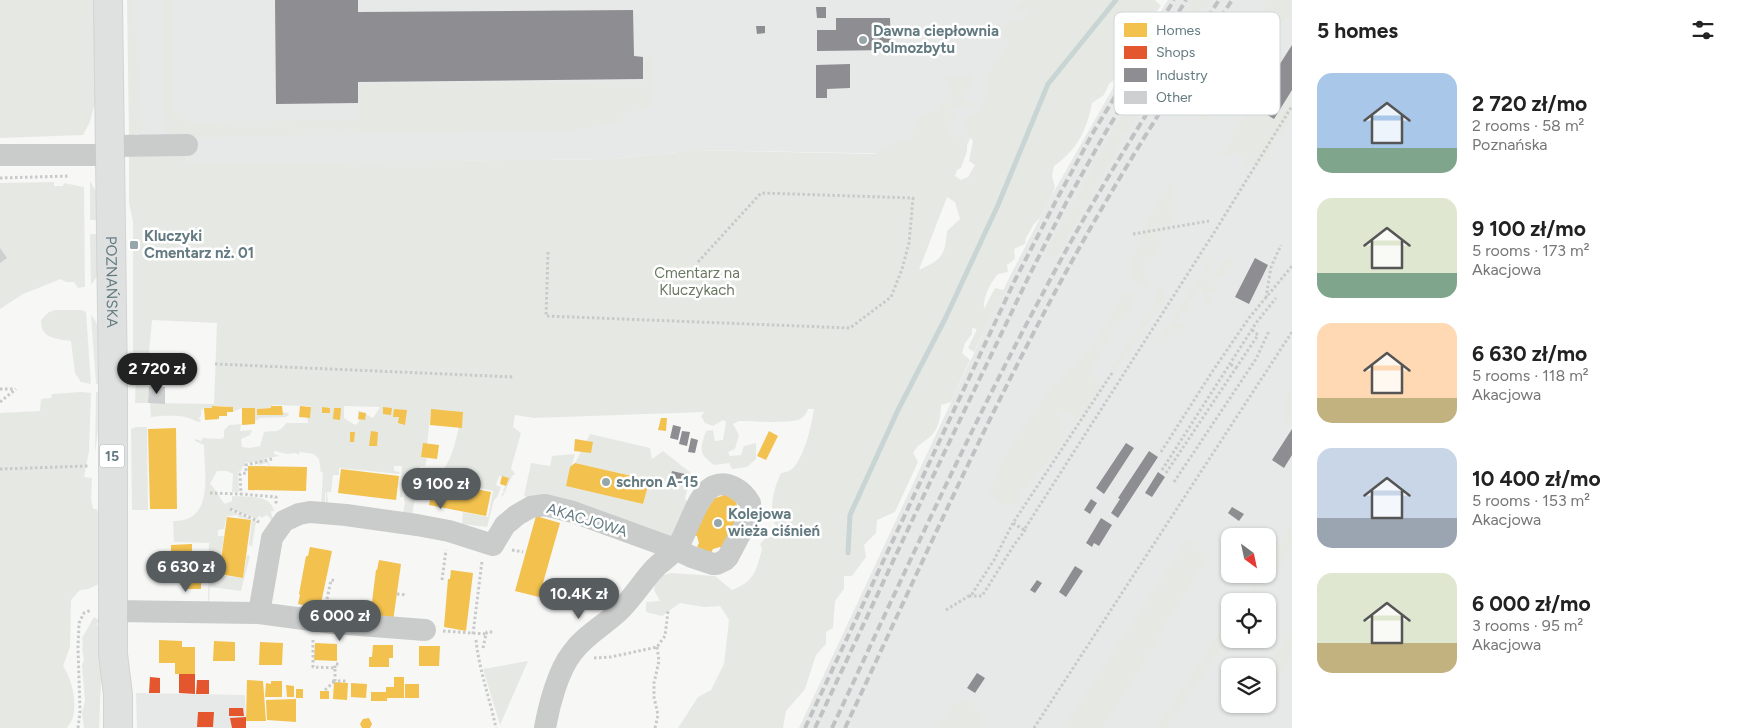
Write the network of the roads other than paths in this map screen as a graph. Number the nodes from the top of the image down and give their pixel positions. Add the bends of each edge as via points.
1 (108, 0) edge
2 (187, 145) dead end
3 (110, 151) junction
4 (0, 155) edge
5 (684, 553) junction
6 (112, 610) junction
7 (259, 613) junction
8 (425, 630) road end
9 (113, 654) junction
10 (104, 728) edge
11 (118, 728) edge
12 (545, 728) edge

1 - 3 main road, POZNAŃSKA / 15
2 - 3 street
3 - 4 street
3 - 6 main road, POZNAŃSKA / 15
5 - 5 street via 713,564 725,560 750,513 747,498 734,488 720,484 705,492
5 - 7 street, AKACJOWA via 573,512 540,505 512,518 493,546 449,531 417,525 310,512 266,530 272,538
5 - 12 street via 654,569 618,612 572,653 562,671
6 - 7 street
6 - 9 main road, POZNAŃSKA / 15
7 - 8 street
9 - 10 main road, POZNAŃSKA / 15 via 105,695
9 - 11 main road, POZNAŃSKA / 15

